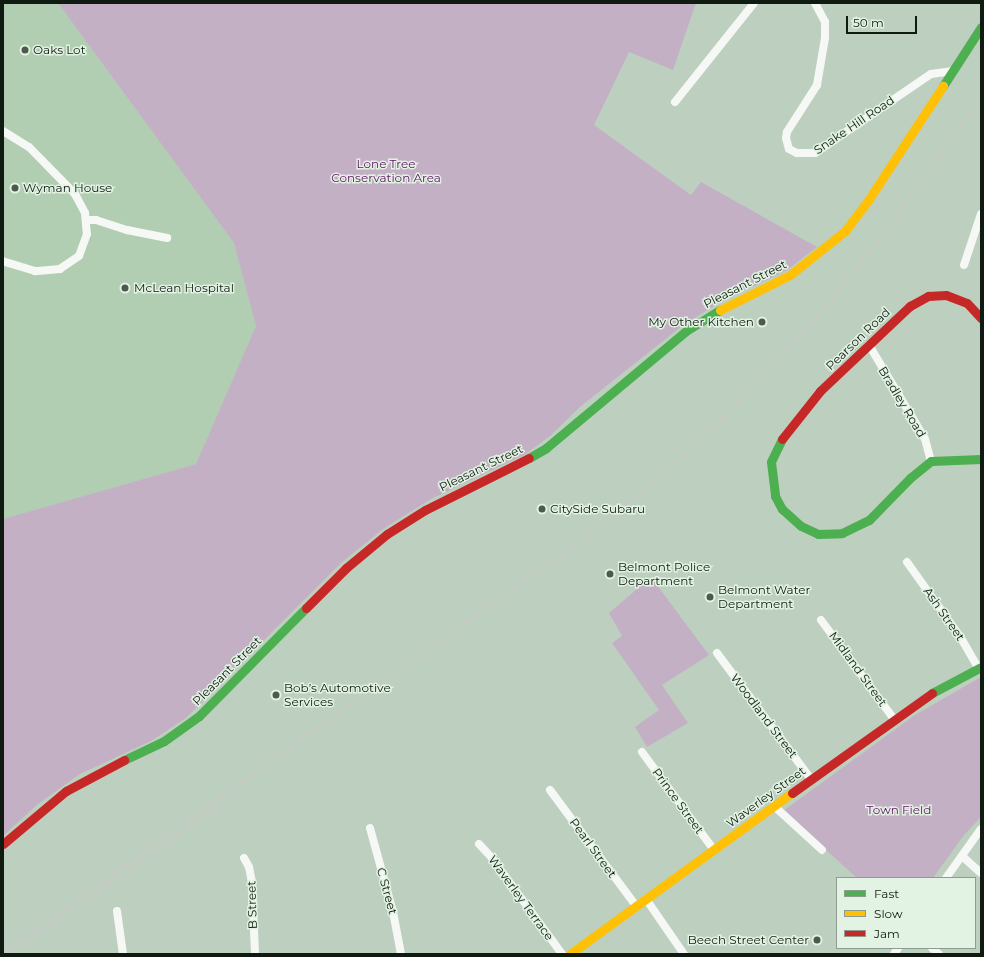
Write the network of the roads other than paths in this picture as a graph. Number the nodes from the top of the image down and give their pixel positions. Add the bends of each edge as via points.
1 (754, 3) edge
2 (815, 3) edge
3 (981, 27) edge
4 (952, 71) junction
5 (675, 102) dead end
6 (3, 131) edge
7 (981, 214) edge
8 (86, 220) junction
9 (167, 238) dead end
10 (3, 261) edge
11 (964, 265) dead end
12 (980, 316) edge
13 (869, 345) junction
14 (981, 459) edge
15 (931, 461) junction
16 (907, 562) dead end
17 (821, 620) dead end
18 (717, 652) dead end
19 (980, 668) edge
20 (894, 719) junction
21 (642, 752) dead end
22 (811, 779) junction
23 (550, 790) dead end
24 (774, 806) junction
25 (370, 828) dead end
26 (981, 829) edge
27 (3, 844) edge
28 (479, 844) dead end
29 (714, 850) junction
30 (822, 850) dead end
31 (962, 856) junction
32 (244, 858) dead end
33 (981, 873) edge
34 (947, 877) edge
35 (646, 899) junction
36 (636, 906) junction
37 (117, 911) dead end
38 (123, 954) edge
39 (255, 954) edge
40 (401, 954) edge
41 (562, 954) edge
42 (570, 954) edge
43 (684, 954) edge

1 - 5 street
2 - 4 street, Snake Hill Road via 825,22 825,38 817,85 787,132 789,149 797,153 815,153 931,74
3 - 4 main road, Pleasant Street
4 - 27 main road, Pleasant Street via 867,202 845,231 823,252 790,275 711,315 686,331 537,454 495,477 434,504 387,534 346,568 199,716 164,741 70,788
6 - 8 street via 30,147 75,194 81,203
7 - 11 street
8 - 9 street via 96,220 127,230
8 - 10 street via 85,246 79,256 65,267 35,270
12 - 13 main road, Pearson Road via 958,299 940,294 928,296 910,306
13 - 15 street, Bradley Road via 925,439
13 - 15 main road, Pearson Road via 820,391 775,451 771,462 775,496 782,509 809,531 826,535 842,533 860,526
14 - 15 main road
16 - 19 street, Ash Street
17 - 20 street, Midland Street
18 - 22 street, Woodland Street
19 - 20 main road, Waverley Street via 937,690
20 - 22 main road, Waverley Street
21 - 29 street, Prince Street
22 - 24 main road, Waverley Street
23 - 36 street, Pearl Street
24 - 29 main road, Waverley Street
24 - 30 street
25 - 40 street, C Street via 393,912
26 - 31 street
28 - 41 street, Waverley Terrace
29 - 35 main road, Waverley Street
31 - 33 street
31 - 34 street
32 - 39 street, B Street via 249,866 252,882
35 - 36 main road, Waverley Street
35 - 43 street
36 - 42 main road, Waverley Street
37 - 38 street

